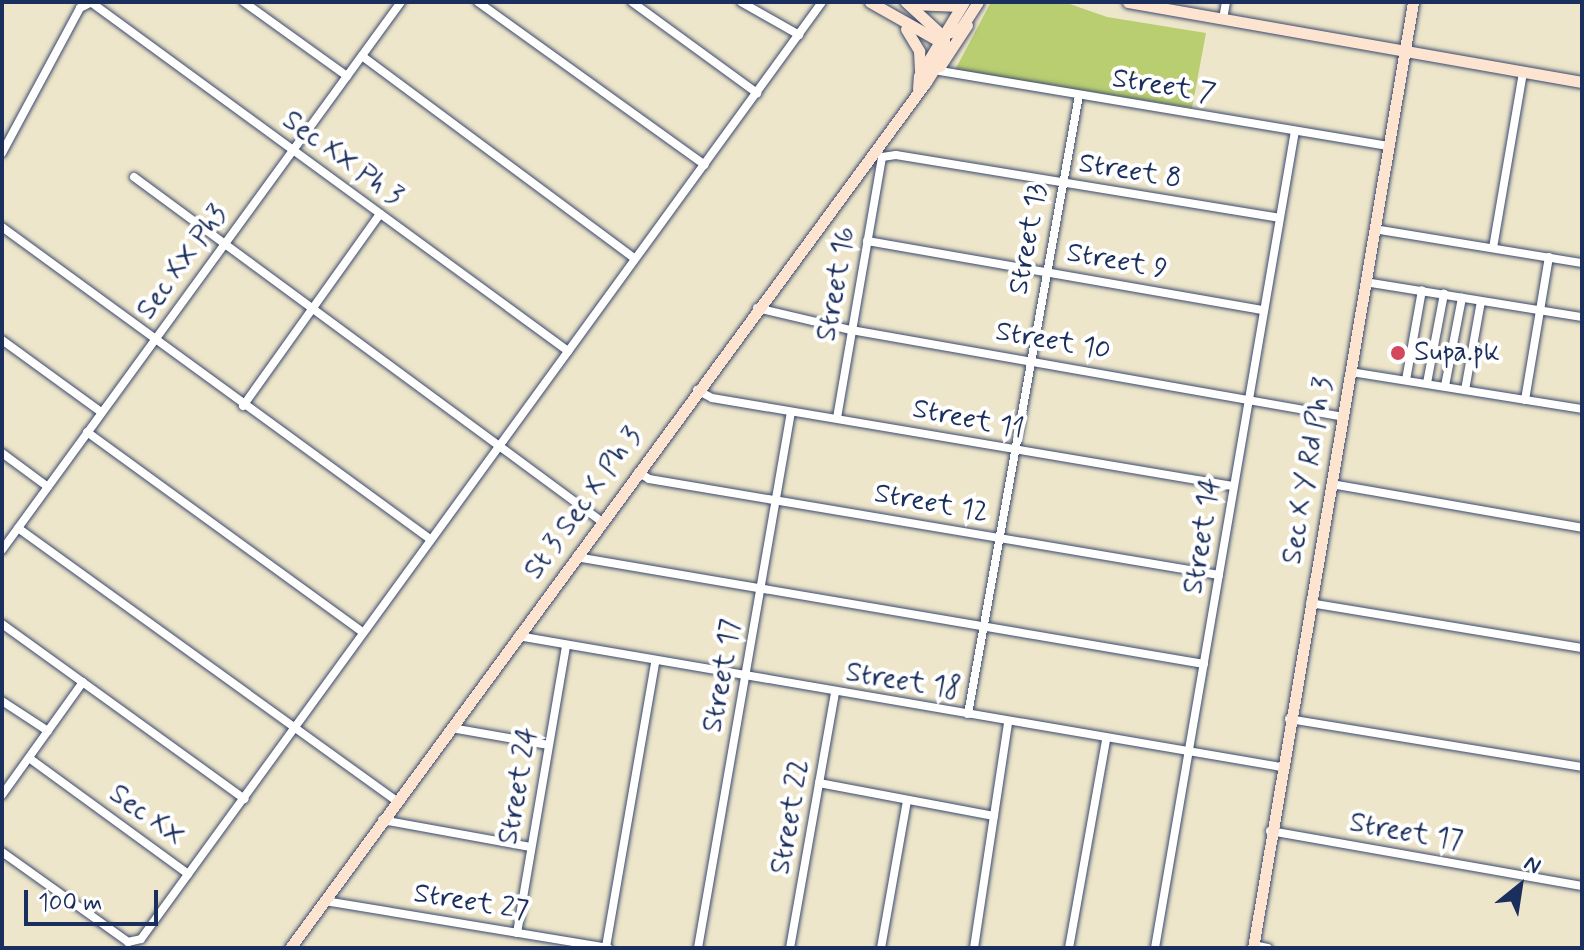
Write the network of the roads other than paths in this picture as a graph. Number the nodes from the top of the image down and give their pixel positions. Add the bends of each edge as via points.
1 (92, 2) edge
2 (244, 2) edge
3 (478, 2) edge
4 (632, 2) edge
5 (741, 2) edge
6 (822, 2) edge
7 (870, 2) edge
8 (978, 2) edge
9 (1128, 2) edge
10 (1226, 2) edge
11 (1413, 2) edge
12 (399, 3) edge
13 (908, 3) edge
14 (962, 4) edge
15 (76, 5) edge
16 (1223, 19) junction
17 (966, 20) junction
18 (901, 22) junction
19 (799, 35) junction
20 (944, 37) junction
21 (1404, 51) junction
22 (362, 56) junction
23 (935, 69) junction
24 (1523, 72) junction
25 (347, 76) junction
26 (1582, 82) edge
27 (918, 83) junction
28 (757, 93) junction
29 (1079, 95) junction
30 (1295, 131) junction
31 (1387, 146) junction
32 (293, 150) junction
33 (2, 153) edge
34 (877, 154) junction
35 (705, 165) junction
36 (134, 177) dead end
37 (1061, 183) junction
38 (380, 214) junction
39 (1279, 218) junction
40 (2, 227) edge
41 (1374, 229) junction
42 (867, 241) junction
43 (224, 244) junction
44 (1493, 248) junction
45 (1549, 257) junction
46 (635, 259) junction
47 (1582, 263) edge
48 (1044, 272) junction
49 (1365, 282) junction
50 (1422, 290) junction
51 (1444, 294) junction
52 (1462, 298) junction
53 (1481, 301) junction
54 (312, 308) junction
55 (757, 308) junction
56 (1264, 310) junction
57 (1539, 311) junction
58 (1582, 317) edge
59 (851, 330) junction
60 (155, 339) junction
61 (2, 340) edge
62 (568, 351) junction
63 (1030, 360) junction
64 (1351, 372) junction
65 (1406, 380) junction
66 (1427, 383) junction
67 (1445, 386) junction
68 (697, 390) junction
69 (1465, 390) junction
70 (1249, 398) junction
71 (1525, 400) junction
72 (243, 406) junction
73 (1582, 409) edge
74 (101, 412) junction
75 (791, 412) junction
76 (1342, 417) junction
77 (837, 418) junction
78 (87, 432) junction
79 (499, 446) junction
80 (1017, 452) junction
81 (2, 453) edge
82 (637, 471) junction
83 (1331, 484) junction
84 (1233, 486) junction
85 (48, 487) junction
86 (774, 499) junction
87 (601, 521) junction
88 (18, 528) junction
89 (1582, 528) edge
90 (430, 539) junction
91 (1003, 539) junction
92 (2, 550) edge
93 (576, 557) junction
94 (1219, 575) junction
95 (760, 588) junction
96 (1310, 603) junction
97 (2, 624) edge
98 (985, 627) junction
99 (362, 632) junction
100 (518, 636) junction
101 (566, 647) junction
102 (1582, 648) edge
103 (655, 663) junction
104 (1204, 664) junction
105 (746, 677) junction
106 (83, 682) junction
107 (835, 694) junction
108 (3, 703) edge
109 (968, 714) junction
110 (1289, 719) junction
111 (1008, 723) junction
112 (294, 726) junction
113 (451, 728) junction
114 (48, 731) junction
115 (1106, 740) junction
116 (548, 745) junction
117 (1187, 754) junction
118 (29, 758) junction
119 (1281, 767) junction
120 (1582, 767) edge
121 (819, 783) junction
122 (4, 788) edge
123 (245, 799) junction
124 (907, 800) junction
125 (396, 801) junction
126 (994, 816) junction
127 (382, 820) junction
128 (1270, 831) junction
129 (531, 847) junction
130 (2, 852) edge
131 (188, 874) junction
132 (1582, 886) edge
133 (325, 901) junction
134 (517, 933) junction
135 (1253, 947) edge
136 (290, 948) edge
137 (608, 948) edge
138 (698, 948) edge
139 (790, 948) edge
140 (881, 948) edge
141 (974, 948) edge
142 (1069, 948) edge
143 (1155, 948) edge
144 (1268, 948) edge

1 - 15 street
1 - 32 street, Sec XX Ph 3
2 - 25 street
3 - 35 street
4 - 28 street
5 - 19 street
6 - 19 street
7 - 18 main road
8 - 17 main road
9 - 16 main road
10 - 16 street
11 - 21 main road, Sec X Y Rd Ph 3
12 - 22 street, Sec XX Ph3
13 - 14 main road
13 - 20 main road
14 - 20 main road
15 - 33 street
16 - 21 main road
17 - 20 main road
17 - 23 main road via 967,30 952,55
18 - 20 main road via 929,38
18 - 27 main road via 919,51
19 - 28 street
20 - 23 main road, St 3 Sec X Ph 3 via 945,49
20 - 27 main road, St 3 Sec X Ph 3
21 - 24 main road
21 - 31 main road, Sec X Y Rd Ph 3
22 - 25 street, Sec XX Ph3
22 - 46 street
23 - 27 main road, St 3 Sec X Ph 3
23 - 29 street, Street 7
24 - 26 main road
24 - 44 street
25 - 32 street, Sec XX Ph3
27 - 34 main road, St 3 Sec X Ph 3
28 - 35 street
29 - 30 street, Street 7
29 - 37 street, Street 13
30 - 31 street, Street 7
30 - 39 street, Street 14
31 - 41 main road, Sec X Y Rd Ph 3
32 - 38 street, Sec XX Ph 3
32 - 43 street, Sec XX Ph3
34 - 37 street, Street 8
34 - 42 street, Street 16
34 - 55 main road, St 3 Sec X Ph 3
35 - 46 street
36 - 43 street
37 - 39 street, Street 8
37 - 48 street, Street 13
38 - 54 street
38 - 62 street, Sec XX Ph 3
39 - 56 street, Street 14
40 - 60 street
41 - 44 street
41 - 49 main road, Sec X Y Rd Ph 3
42 - 48 street, Street 9
42 - 59 street, Street 16
43 - 54 street
43 - 60 street, Sec XX Ph3
44 - 45 street
45 - 47 street
45 - 57 street
46 - 62 street
48 - 56 street, Street 9
48 - 63 street, Street 13
49 - 50 street
49 - 64 main road, Sec X Y Rd Ph 3
50 - 51 street
50 - 65 street
51 - 52 street
51 - 66 street
52 - 53 street
52 - 67 street
53 - 57 street
53 - 69 street
54 - 72 street
54 - 79 street
55 - 59 street, Street 10
55 - 68 main road, St 3 Sec X Ph 3
56 - 70 street, Street 14
57 - 58 street
57 - 71 street
59 - 63 street, Street 10
59 - 77 street, Street 16
60 - 72 street
60 - 74 street, Sec XX Ph3
61 - 74 street
62 - 79 street
63 - 70 street, Street 10
63 - 80 street, Street 13
64 - 65 street
64 - 76 main road, Sec X Y Rd Ph 3
65 - 66 street
66 - 67 street
67 - 69 street
68 - 75 street, Street 11 via 712,398
68 - 82 main road, St 3 Sec X Ph 3
69 - 71 street
70 - 76 street, Street 10
70 - 84 street, Street 14
71 - 73 street
72 - 90 street
74 - 78 street, Sec XX Ph3
75 - 77 street, Street 11
75 - 86 street, Street 17
76 - 83 main road, Sec X Y Rd Ph 3
77 - 80 street, Street 11
78 - 85 street, Sec XX Ph3
78 - 99 street
79 - 87 street
79 - 90 street
80 - 84 street, Street 11
80 - 91 street, Street 13
81 - 85 street
82 - 86 street, Street 12 via 649,479
82 - 87 main road, St 3 Sec X Ph 3
83 - 89 street
83 - 96 main road, Sec X Y Rd Ph 3
84 - 94 street, Street 14
85 - 88 street, Sec XX Ph3
86 - 91 street, Street 12
86 - 95 street, Street 17
87 - 93 main road, St 3 Sec X Ph 3
88 - 92 street, Sec XX Ph3
88 - 112 street
90 - 99 street
91 - 94 street, Street 12
91 - 98 street, Street 13
93 - 95 street
93 - 100 main road, St 3 Sec X Ph 3
94 - 104 street, Street 14
95 - 98 street
95 - 105 street, Street 17
96 - 102 street
96 - 110 main road, Sec X Y Rd Ph 3
97 - 106 street
98 - 104 street
98 - 109 street, Street 13
99 - 112 street
100 - 101 street, Street 18
100 - 113 main road, St 3 Sec X Ph 3
101 - 103 street, Street 18
101 - 116 street, Street 24
103 - 105 street, Street 18
103 - 137 street
104 - 117 street, Street 14
105 - 107 street, Street 18
105 - 138 street, Street 17
106 - 114 street
106 - 123 street
107 - 109 street, Street 18
107 - 121 street, Street 22
108 - 114 street
109 - 111 street, Street 18
110 - 119 main road, Sec X Y Rd Ph 3
110 - 120 street
111 - 115 street, Street 18
111 - 126 street
112 - 123 street
112 - 125 street
113 - 116 street
113 - 125 main road, St 3 Sec X Ph 3
114 - 118 street
115 - 117 street, Street 18
115 - 142 street
116 - 129 street, Street 24
117 - 119 street, Street 18
117 - 143 street, Street 14
118 - 122 street
118 - 131 street, Sec XX
119 - 128 main road, Sec X Y Rd Ph 3
121 - 124 street
121 - 139 street, Street 22
123 - 131 street
124 - 126 street
124 - 140 street
125 - 127 main road, St 3 Sec X Ph 3
126 - 141 street
127 - 129 street
127 - 133 main road, St 3 Sec X Ph 3
128 - 132 street, Street 17
128 - 135 main road, Sec X Y Rd Ph 3
129 - 134 street, Street 24
130 - 131 street, Sec XX via 136,944
133 - 134 street, Street 27
133 - 136 main road, St 3 Sec X Ph 3
134 - 137 street, Street 27
135 - 144 street

